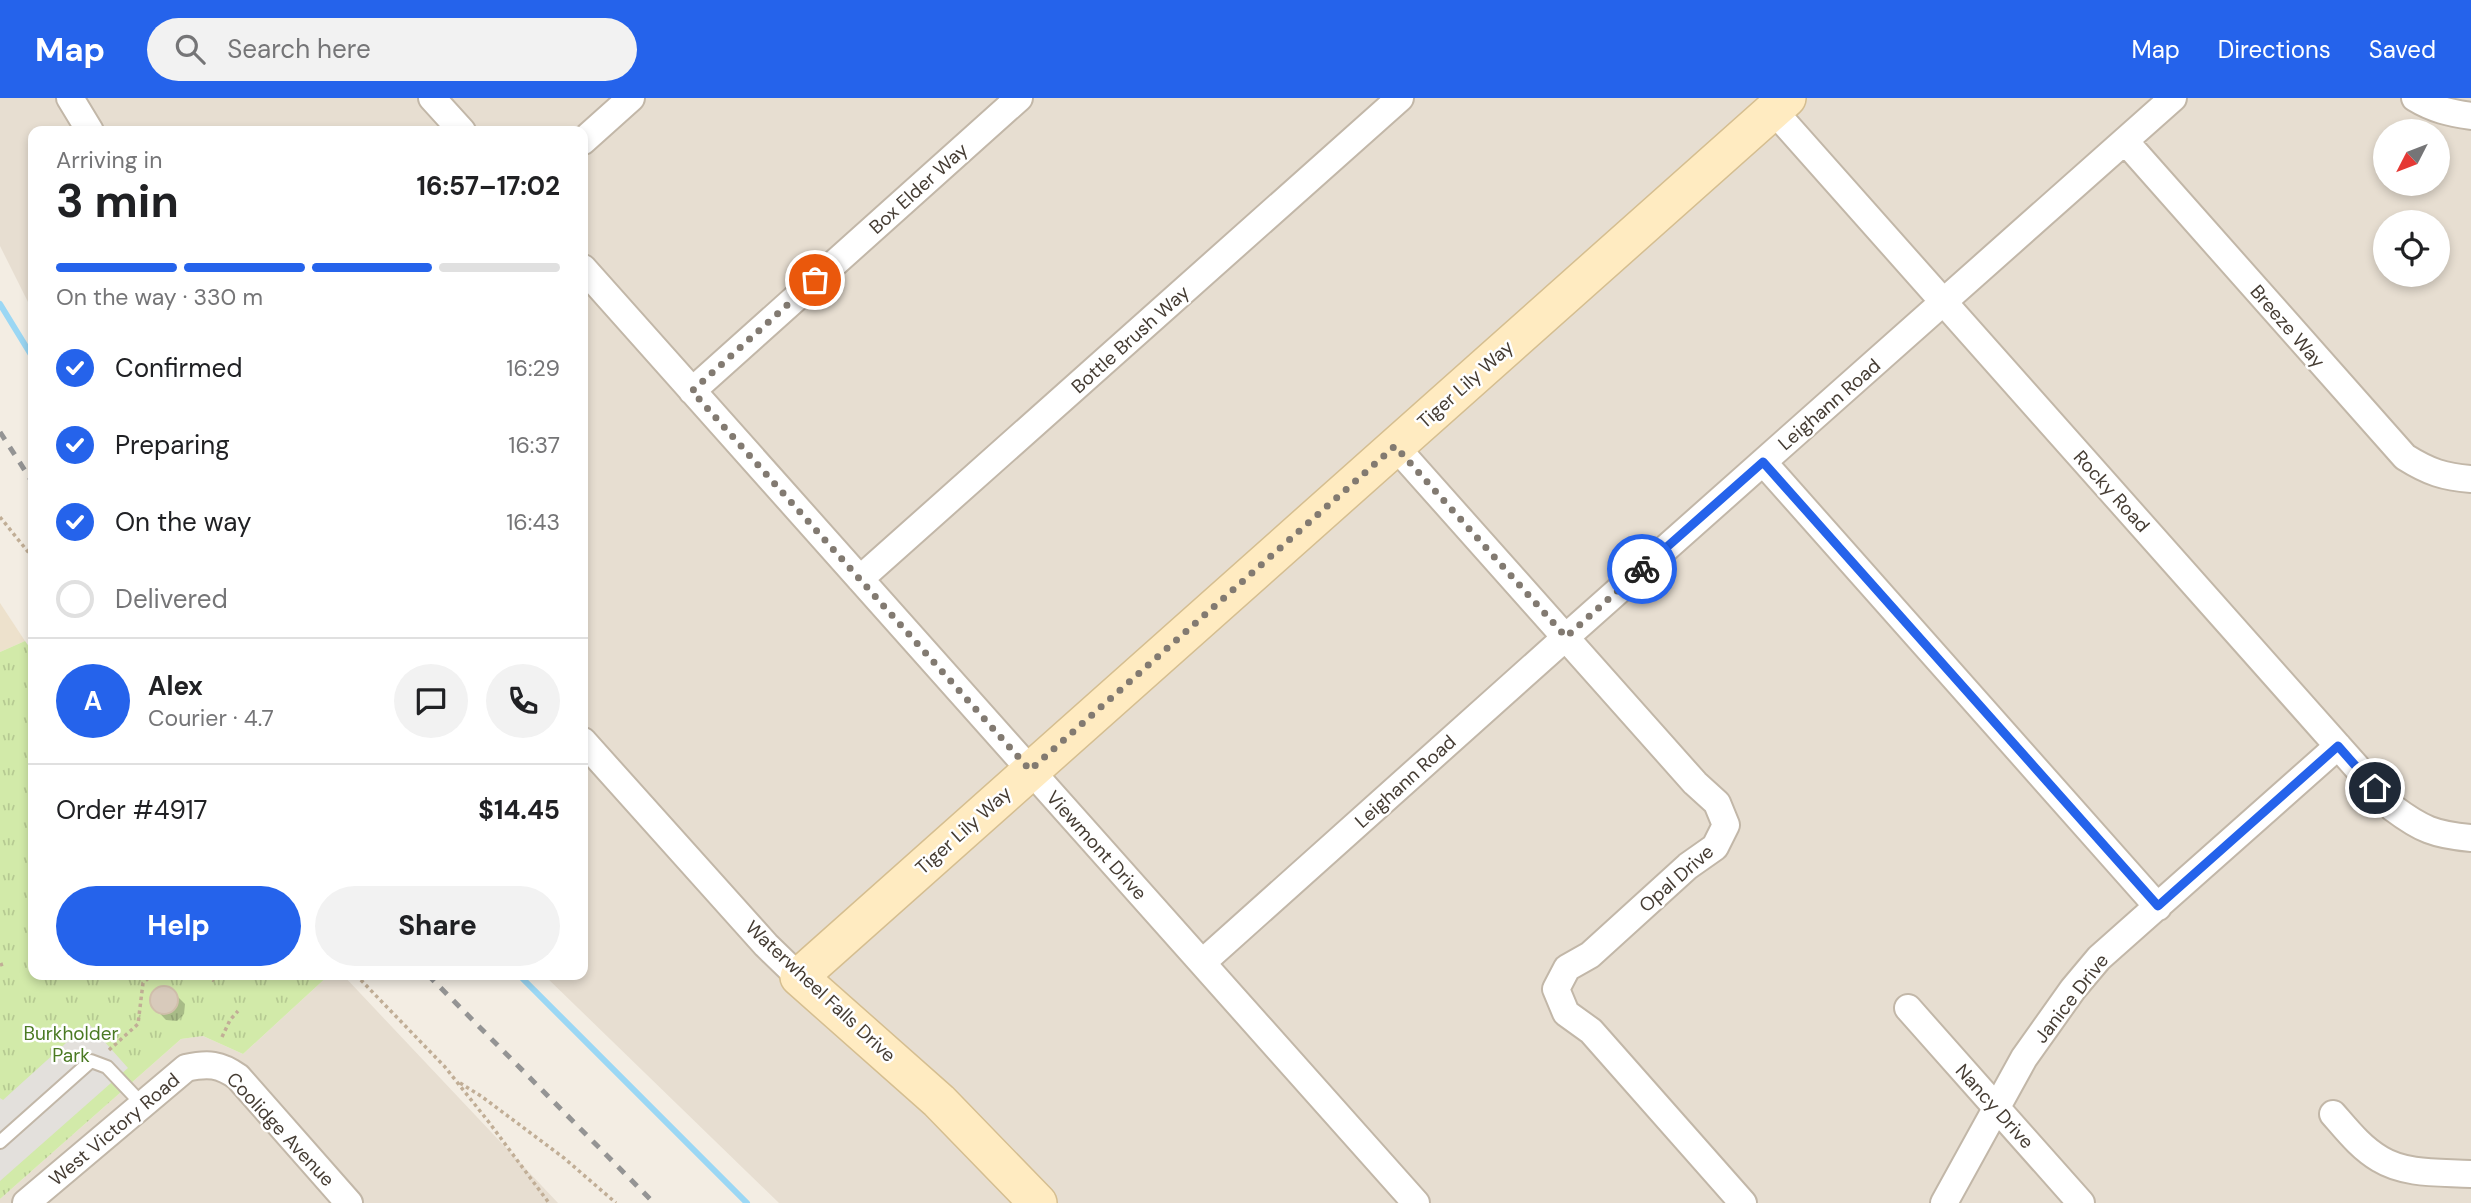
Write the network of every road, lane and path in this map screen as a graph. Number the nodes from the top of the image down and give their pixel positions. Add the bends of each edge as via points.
1 (70, 98) edge
2 (432, 98) edge
3 (631, 98) edge
4 (1019, 98) edge
5 (1400, 98) edge
6 (2173, 98) edge
7 (2415, 98) edge
8 (1780, 104) edge
9 (2471, 116) edge
10 (87, 126) edge
11 (457, 126) edge
12 (588, 137) edge
13 (2125, 141) junction
14 (588, 274) edge
15 (1944, 302) junction
16 (692, 391) junction
17 (1395, 446) junction
18 (1763, 462) junction
19 (2471, 480) edge
20 (0, 517) edge
21 (28, 552) edge
22 (860, 579) junction
23 (1566, 637) junction
24 (2338, 746) junction
25 (588, 747) edge
26 (1030, 770) junction
27 (2471, 838) edge
28 (2158, 906) junction
29 (1203, 962) junction
30 (799, 977) junction
31 (146, 980) edge
32 (361, 980) edge
33 (1908, 1008) dead end
34 (238, 1011) dead end
35 (222, 1037) dead end
36 (99, 1062) junction
37 (207, 1064) joint
38 (455, 1080) junction
39 (143, 1105) junction
40 (1997, 1109) junction
41 (2333, 1114) dead end
42 (0, 1142) edge
43 (2471, 1174) edge
44 (26, 1203) edge
45 (349, 1203) edge
46 (549, 1203) edge
47 (617, 1203) edge
48 (1038, 1203) edge
49 (1416, 1203) edge
50 (1743, 1203) edge
51 (1944, 1203) edge
52 (2081, 1203) edge

1 - 10 street
2 - 11 street
3 - 12 street
4 - 16 street, Box Elder Way
5 - 22 street, Bottle Brush Way
6 - 13 street, Leighann Road
7 - 9 street via 2431,108
8 - 15 street, Rocky Road
8 - 17 street, Tiger Lily Way
13 - 15 street, Leighann Road
13 - 19 street, Breeze Way via 2405,457 2427,471
14 - 16 street, Viewmont Drive
15 - 18 street, Leighann Road
15 - 24 street, Rocky Road
16 - 22 street, Viewmont Drive
17 - 23 street, Opal Drive
17 - 26 street, Tiger Lily Way
18 - 23 street, Leighann Road
18 - 28 street
20 - 21 path
22 - 26 street, Viewmont Drive
23 - 29 street, Leighann Road
23 - 50 street, Opal Drive via 1717,803 1726,825 1715,847 1590,955 1567,968 1556,989 1566,1013 1591,1031
24 - 27 street, Rocky Road via 2393,808 2418,827
24 - 28 street, Janice Drive
25 - 30 street, Waterwheel Falls Drive
26 - 29 street, Viewmont Drive
26 - 30 street, Tiger Lily Way
28 - 40 street, Janice Drive via 2099,958 2073,989 2024,1058
29 - 49 street, Viewmont Drive
30 - 48 street, Waterwheel Falls Drive via 939,1101
31 - 36 path via 138,1024
32 - 38 path
33 - 40 street, Nancy Drive
34 - 35 path
36 - 39 lane
36 - 42 lane via 82,1067
37 - 39 street, West Victory Road via 186,1068
37 - 45 street, Coolidge Avenue via 238,1077
38 - 46 path
38 - 47 path via 554,1150
39 - 44 street, West Victory Road
40 - 51 street, Janice Drive
40 - 52 street, Nancy Drive
41 - 43 street via 2381,1160 2409,1170

